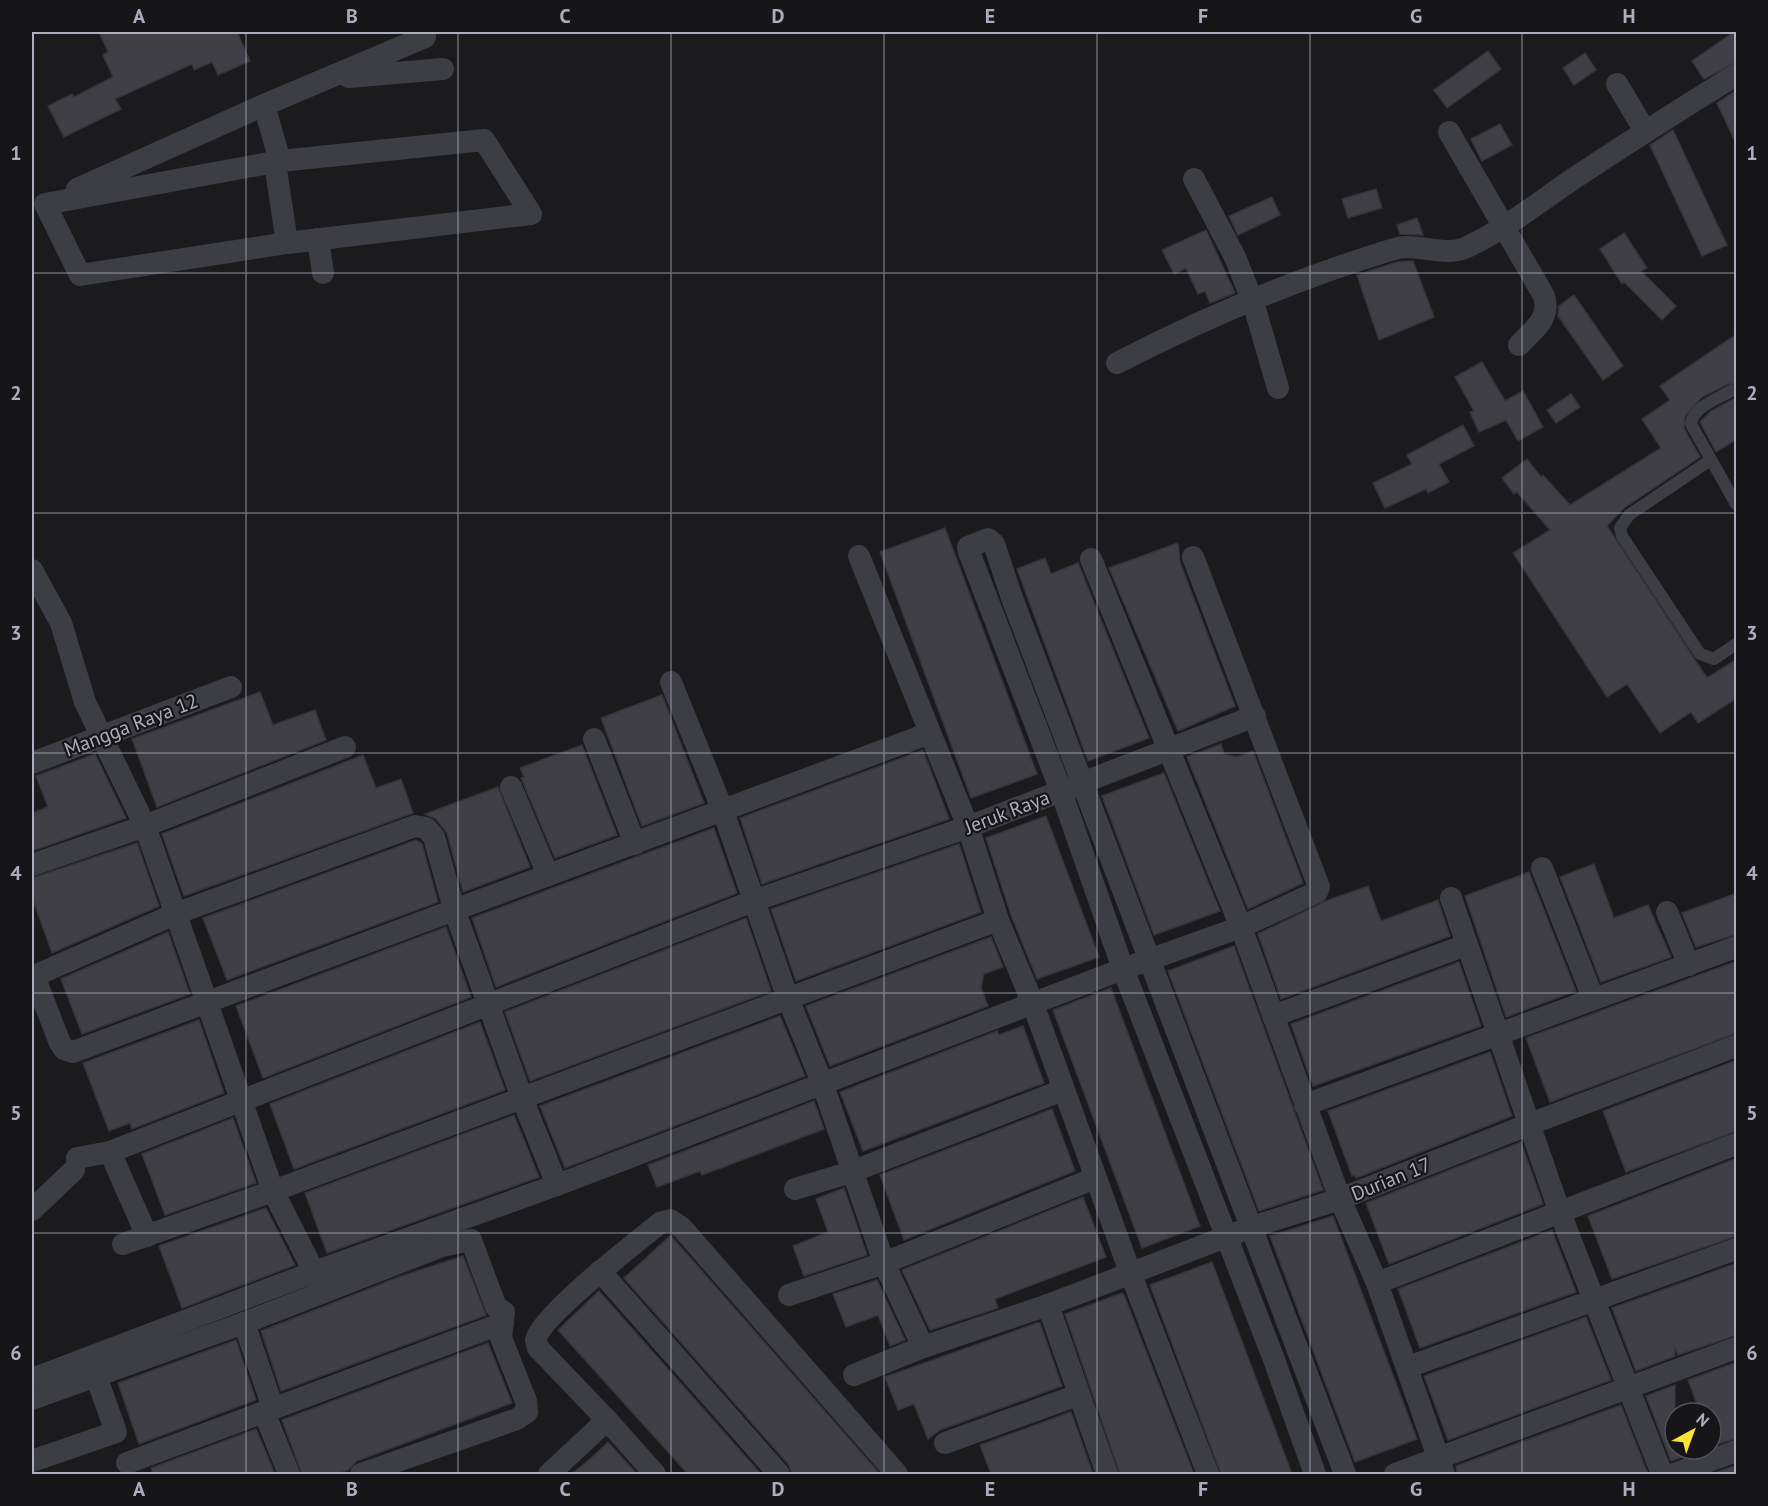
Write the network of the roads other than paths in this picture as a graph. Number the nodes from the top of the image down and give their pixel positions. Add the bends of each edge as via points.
1 (425, 37) dead end
2 (443, 69) dead end
3 (1737, 75) edge
4 (328, 78) junction
5 (1617, 84) dead end
6 (264, 105) junction
7 (1645, 131) junction
8 (1449, 132) dead end
9 (278, 162) junction
10 (1194, 179) dead end
11 (38, 202) edge
12 (1503, 226) junction
13 (318, 239) junction
14 (287, 243) junction
15 (323, 273) dead end
16 (1253, 302) junction
17 (1519, 345) dead end
18 (1117, 363) dead end
19 (1278, 388) dead end
20 (1731, 391) dead end
21 (1709, 461) junction
22 (1737, 504) edge
23 (859, 556) dead end
24 (1193, 557) dead end
25 (1091, 559) dead end
26 (32, 570) edge
27 (1012, 598) junction
28 (989, 607) junction
29 (1737, 644) edge
30 (671, 682) dead end
31 (231, 687) dead end
32 (1255, 716) junction
33 (930, 733) junction
34 (103, 736) junction
35 (594, 739) dead end
36 (345, 747) dead end
37 (1169, 750) junction
38 (32, 763) edge
39 (1083, 783) junction
40 (511, 787) dead end
41 (1061, 791) junction
42 (723, 811) junction
43 (145, 826) junction
44 (968, 827) junction
45 (635, 844) junction
46 (32, 865) edge
47 (1542, 868) dead end
48 (548, 875) junction
49 (1451, 898) dead end
50 (756, 900) junction
51 (454, 909) junction
52 (1667, 912) dead end
53 (175, 914) junction
54 (998, 920) junction
55 (1241, 927) junction
56 (1466, 945) junction
57 (1737, 947) edge
58 (1149, 960) junction
59 (1689, 965) junction
60 (1123, 969) junction
61 (33, 976) edge
62 (787, 996) junction
63 (1593, 998) junction
64 (205, 1002) junction
65 (490, 1003) junction
66 (1033, 1004) junction
67 (1274, 1016) junction
68 (1497, 1035) junction
69 (1737, 1046) edge
70 (823, 1085) junction
71 (1063, 1090) junction
72 (522, 1098) junction
73 (240, 1102) junction
74 (1305, 1105) junction
75 (1530, 1124) junction
76 (1737, 1144) edge
77 (110, 1152) junction
78 (851, 1172) junction
79 (1095, 1178) junction
80 (557, 1185) junction
81 (795, 1189) dead end
82 (273, 1191) junction
83 (1340, 1199) junction
84 (32, 1209) edge
85 (1560, 1213) junction
86 (1249, 1228) junction
87 (147, 1236) junction
88 (1226, 1237) junction
89 (123, 1244) dead end
90 (1737, 1249) edge
91 (884, 1263) junction
92 (600, 1271) junction
93 (1130, 1272) junction
94 (317, 1282) junction
95 (1377, 1283) junction
96 (789, 1295) dead end
97 (1594, 1299) junction
98 (1048, 1305) junction
99 (244, 1323) junction
100 (503, 1323) junction
101 (923, 1347) junction
102 (1737, 1348) edge
103 (1408, 1367) junction
104 (854, 1375) dead end
105 (96, 1376) junction
106 (32, 1379) edge
107 (1630, 1387) junction
108 (1078, 1395) junction
109 (32, 1399) edge
110 (268, 1410) junction
111 (608, 1420) junction
112 (116, 1431) junction
113 (945, 1443) dead end
114 (1737, 1451) edge
115 (32, 1461) edge
116 (1441, 1466) edge
117 (129, 1469) edge
118 (289, 1474) edge
119 (361, 1474) edge
120 (549, 1474) edge
121 (655, 1474) edge
122 (779, 1474) edge
123 (897, 1474) edge
124 (1107, 1474) edge
125 (1208, 1474) edge
126 (1315, 1474) edge
127 (1345, 1474) edge
128 (1395, 1474) edge
129 (1662, 1474) edge
130 (1674, 1474) edge

1 - 4 street
2 - 4 street
3 - 7 street
4 - 6 street
5 - 7 street
6 - 9 street
6 - 11 street
7 - 12 street
8 - 12 street
9 - 11 street
9 - 13 street via 484,140 531,214
9 - 14 street
10 - 16 street via 1235,257
11 - 14 street via 80,275
12 - 16 street via 1459,250 1402,246 1334,267
12 - 17 street via 1547,307 1543,320
13 - 14 street
13 - 15 street
16 - 18 street via 1199,321
16 - 19 street
20 - 21 lane via 1699,409 1690,424
21 - 22 lane
21 - 29 lane via 1629,515 1620,528 1700,654 1714,659
23 - 33 street
24 - 32 street
25 - 37 street
26 - 34 street via 61,623 78,682
27 - 28 street
27 - 28 street via 992,541 970,545 969,552
27 - 39 street
28 - 41 street
30 - 42 street
31 - 34 street, Mangga Raya 12
32 - 37 street, Jeruk Raya
32 - 55 street via 1319,888 1312,895
33 - 42 street
33 - 44 street
34 - 38 street, Mangga Raya 12
34 - 43 street
35 - 45 street
36 - 43 street
37 - 39 street, Jeruk Raya
37 - 55 street
39 - 41 street, Jeruk Raya
39 - 58 street
40 - 48 street
41 - 44 street, Jeruk Raya
41 - 60 street
42 - 45 street
42 - 50 street
43 - 46 street
43 - 53 street
44 - 50 street, Jeruk Raya
44 - 54 street
45 - 48 street
47 - 63 street
48 - 51 street
49 - 56 street
50 - 62 street
50 - 65 street, Jeruk Raya
51 - 53 street via 434,837 426,828 415,826
51 - 64 street
51 - 65 street
52 - 59 street
53 - 61 street
53 - 64 street
54 - 62 street
54 - 66 street
55 - 58 street
55 - 67 street
56 - 67 street
56 - 68 street
57 - 59 street
58 - 60 street
58 - 86 street
59 - 63 street
60 - 66 street
60 - 88 street
61 - 64 street via 60,1043 74,1052
62 - 70 street
62 - 72 street
63 - 68 street
64 - 73 street
65 - 72 street
65 - 73 street, Jeruk Raya
66 - 70 street
66 - 71 street
67 - 74 street
68 - 74 street
68 - 75 street
69 - 75 street, Durian 17
70 - 78 street
70 - 80 street
71 - 78 street
71 - 79 street
72 - 80 street
72 - 82 street
73 - 77 street, Jeruk Raya
73 - 82 street
74 - 83 street
75 - 83 street, Durian 17
75 - 85 street
76 - 85 street
77 - 84 street, Jeruk Raya via 75,1164
77 - 87 street
78 - 81 street
78 - 91 street
79 - 91 street
79 - 93 street
80 - 94 street
82 - 87 street
82 - 94 street
83 - 86 street, Durian 17
83 - 95 street
85 - 95 street
85 - 97 street
86 - 88 street, Durian 17
86 - 127 street
87 - 89 street
88 - 93 street, Durian 17
88 - 126 street
90 - 97 street
91 - 96 street
91 - 101 street
92 - 111 street via 543,1326 536,1340 538,1348
92 - 122 street
92 - 123 street via 660,1223 670,1220 677,1224
93 - 98 street, Durian 17
93 - 125 street
94 - 99 street
94 - 100 street via 471,1240 496,1307 504,1312
94 - 106 street
95 - 103 street
97 - 103 street
97 - 107 street
98 - 101 street, Durian 17
98 - 108 street
99 - 105 street
99 - 110 street
100 - 110 street
100 - 119 street via 502,1340 528,1405 524,1416
101 - 104 street, Durian 17
102 - 107 street
103 - 116 street
105 - 109 street
105 - 112 street
107 - 116 street
107 - 129 street
108 - 113 street
108 - 124 street
110 - 117 street
110 - 118 street
111 - 120 street
111 - 121 street
112 - 115 street
112 - 117 street
114 - 130 street
116 - 128 street

